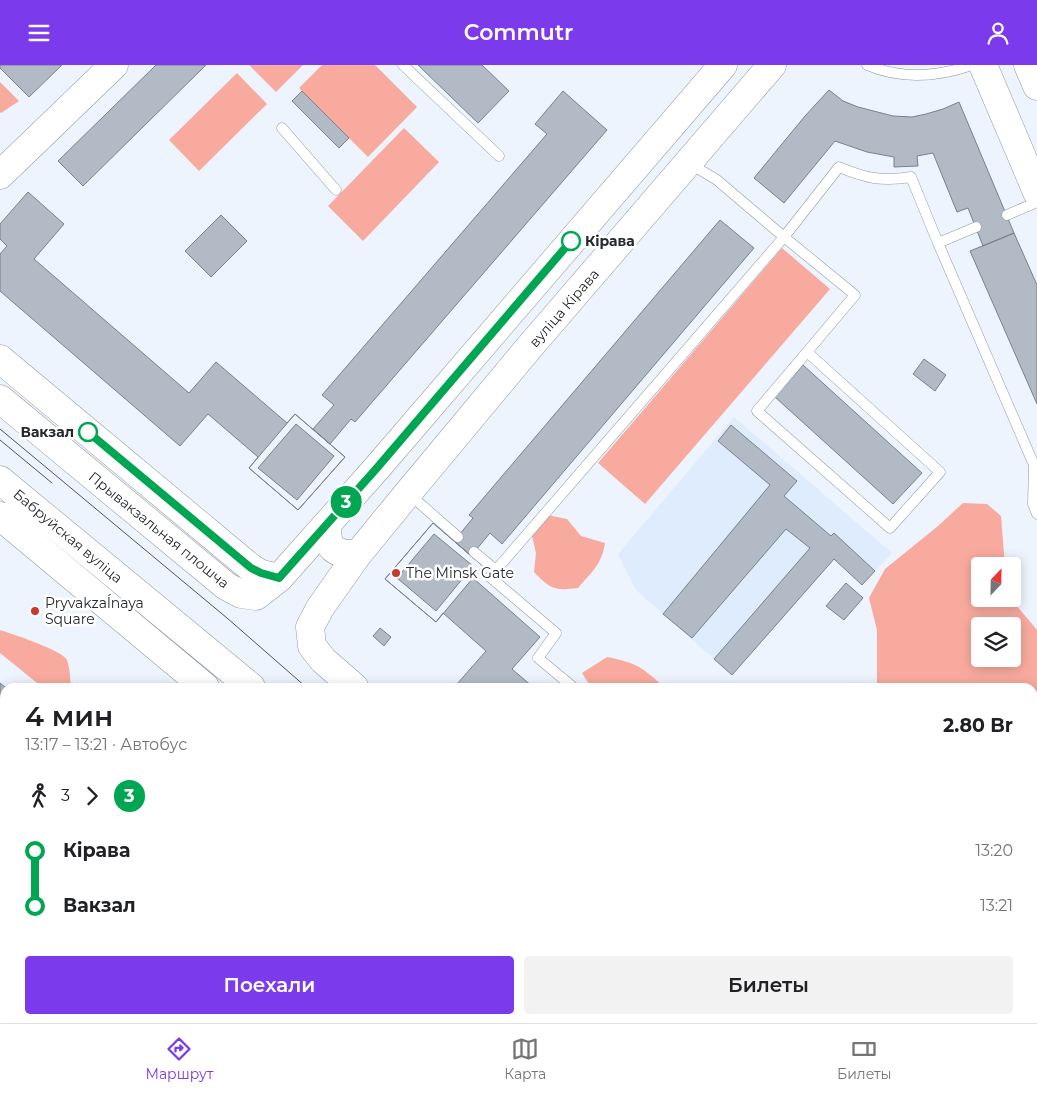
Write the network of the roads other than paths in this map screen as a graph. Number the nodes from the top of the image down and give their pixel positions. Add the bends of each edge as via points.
1 (114, 65) edge
2 (403, 65) edge
3 (724, 65) edge
4 (772, 65) edge
5 (868, 65) edge
6 (972, 65) edge
7 (983, 65) edge
8 (1028, 65) edge
9 (1037, 86) edge
10 (282, 128) dead end
11 (499, 156) dead end
12 (688, 163) junction
13 (0, 175) edge
14 (336, 190) dead end
15 (1037, 192) edge
16 (1037, 202) edge
17 (1007, 215) dead end
18 (976, 227) dead end
19 (784, 237) junction
20 (938, 243) junction
21 (807, 352) junction
22 (0, 359) edge
23 (0, 399) edge
24 (0, 480) edge
25 (408, 493) junction
26 (1037, 514) edge
27 (0, 516) edge
28 (326, 524) junction
29 (458, 537) dead end
30 (474, 551) dead end
31 (358, 554) junction
32 (496, 570) junction
33 (279, 578) junction
34 (200, 683) edge
35 (246, 683) edge
36 (349, 683) edge
37 (568, 683) edge

1 - 13 street
2 - 11 lane
3 - 28 street
4 - 12 street, вуліца Кірава
5 - 6 lane via 883,72 908,76 953,72
7 - 15 street
8 - 9 street
10 - 14 lane
12 - 19 lane via 717,180
12 - 25 street, вуліца Кірава
16 - 17 lane
18 - 20 lane
19 - 20 lane via 839,167 873,179 911,177
19 - 21 lane via 855,295
19 - 32 lane
20 - 26 lane via 1034,465 1033,504
21 - 21 lane via 940,473 890,528 757,411
22 - 33 street, Прывакзальная плошча via 251,568
23 - 33 street, Прывакзальная плошча via 226,586 241,594 256,596
24 - 35 street, Бабруйская вуліца
25 - 29 lane
25 - 31 street, вуліца Кірава
27 - 34 street, Бабруйская вуліца
28 - 31 street via 326,538 333,549 343,554
28 - 33 street
30 - 32 lane
31 - 36 street, вуліца Кірава via 310,627 312,646 323,661
32 - 37 lane via 490,577 556,633 538,658

